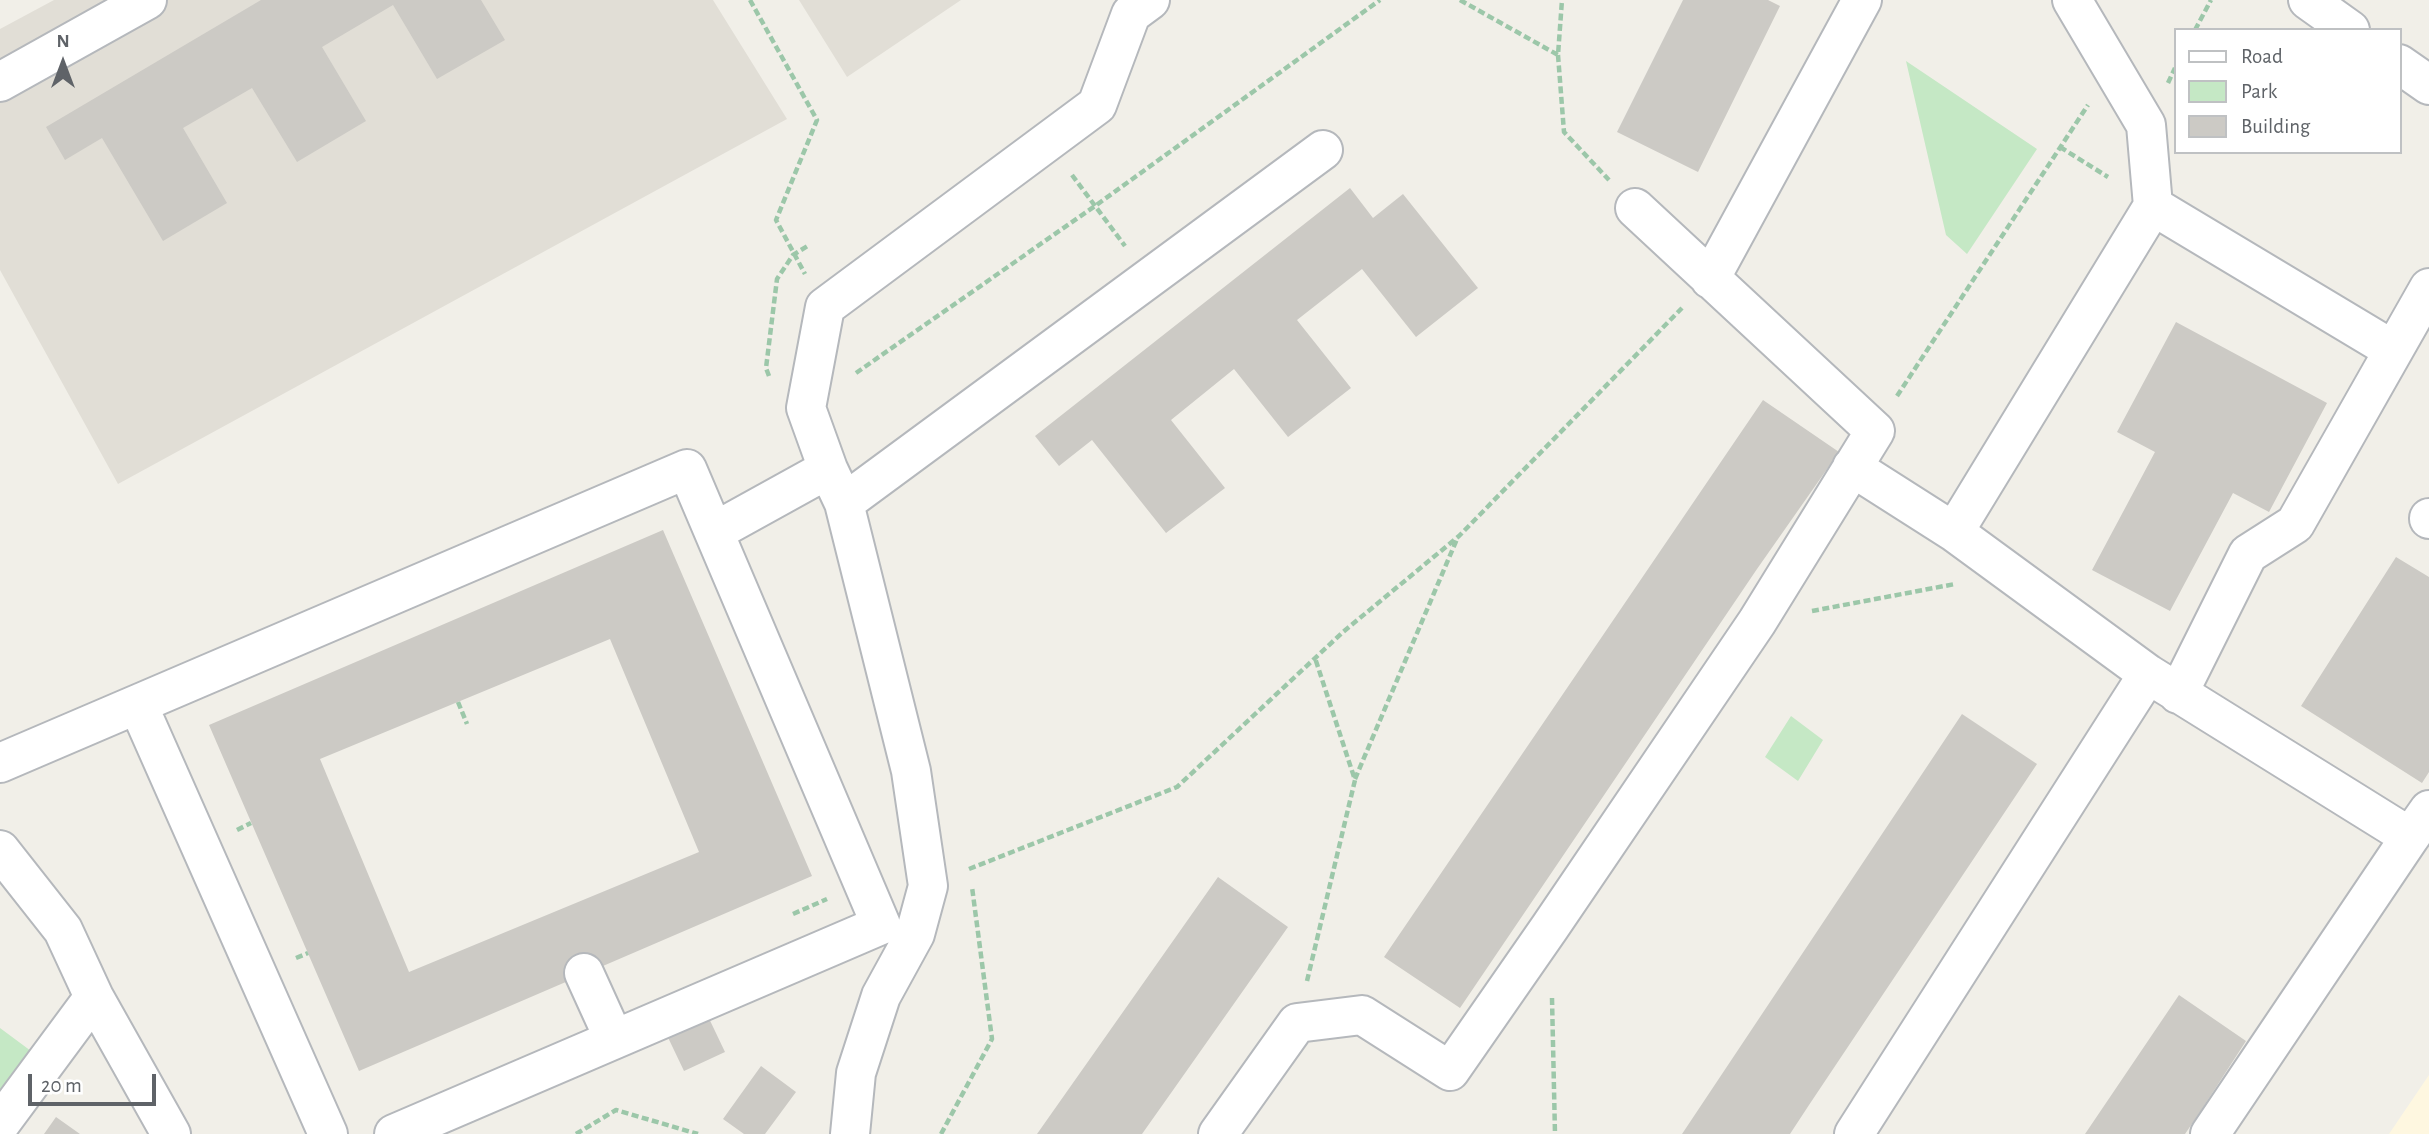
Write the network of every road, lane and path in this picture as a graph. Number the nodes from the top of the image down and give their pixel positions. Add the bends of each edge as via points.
1 (147, 0) edge
2 (750, 0) edge
3 (1150, 0) edge
4 (1380, 0) edge
5 (1460, 0) edge
6 (1562, 0) edge
7 (1862, 0) edge
8 (2072, 0) edge
9 (2211, 0) edge
10 (2308, 0) edge
11 (2196, 28) edge
12 (2347, 28) edge
13 (1558, 55) junction
14 (2401, 65) edge
15 (0, 82) edge
16 (2429, 85) edge
17 (2094, 94) dead end
18 (1048, 143) junction
19 (1323, 150) dead end
20 (1095, 206) junction
21 (2153, 206) junction
22 (1635, 208) joint
23 (1149, 279) junction
24 (1710, 279) junction
25 (2429, 288) edge
26 (825, 307) junction
27 (2393, 349) junction
28 (806, 408) junction
29 (1875, 431) junction
30 (1852, 467) junction
31 (828, 469) junction
32 (844, 503) junction
33 (714, 533) junction
34 (1954, 533) junction
35 (1459, 536) junction
36 (2009, 574) junction
37 (1757, 622) junction
38 (1315, 658) junction
39 (2163, 684) junction
40 (458, 702) dead end
41 (138, 705) junction
42 (467, 724) dead end
43 (0, 763) edge
44 (1355, 780) junction
45 (232, 819) dead end
46 (251, 823) dead end
47 (2420, 823) edge
48 (237, 830) junction
49 (242, 842) dead end
50 (2, 855) edge
51 (969, 869) dead end
52 (839, 894) dead end
53 (788, 916) dead end
54 (288, 948) dead end
55 (308, 953) dead end
56 (584, 974) dead end
57 (1552, 996) dead end
58 (94, 997) junction
59 (1297, 1023) junction
60 (614, 1039) junction
61 (0, 1124) edge
62 (171, 1134) edge
63 (328, 1134) edge
64 (394, 1134) edge
65 (576, 1134) edge
66 (698, 1134) edge
67 (850, 1134) edge
68 (1218, 1134) edge
69 (1555, 1134) edge
70 (1854, 1134) edge
71 (2210, 1134) edge

1 - 15 lane
2 - 26 path via 817,120 776,220
3 - 18 lane via 1131,14 1097,105
4 - 20 path
5 - 13 path
6 - 13 path
7 - 24 lane
8 - 21 lane via 2146,125
9 - 11 path
10 - 12 lane
13 - 22 path via 1564,132
14 - 16 lane
17 - 29 path
18 - 20 path
18 - 26 lane
19 - 23 lane
20 - 23 path
20 - 28 path
21 - 27 lane
21 - 34 lane
22 - 24 lane
23 - 32 lane
24 - 29 lane
24 - 35 path
25 - 27 lane
26 - 28 lane
27 - 39 lane via 2295,524 2248,554
28 - 31 lane
29 - 30 lane
30 - 34 lane
30 - 37 lane
31 - 32 lane
31 - 33 lane
32 - 67 lane via 911,771 928,886 915,934 881,996 856,1073
33 - 41 lane via 687,469
33 - 60 lane via 881,925
34 - 36 lane
35 - 38 path
35 - 44 path
36 - 37 path
36 - 39 lane
37 - 59 lane via 1450,1071 1362,1015
38 - 44 path
38 - 51 path via 1177,787
39 - 47 lane
39 - 70 lane
40 - 42 path
41 - 43 lane
41 - 63 lane
44 - 59 path
45 - 48 path
46 - 48 path
47 - 71 lane
48 - 49 path
50 - 58 lane via 63,930
52 - 53 path
54 - 55 path via 294,959
56 - 60 lane
57 - 69 path
58 - 61 lane
58 - 62 lane
59 - 68 lane
60 - 64 lane
65 - 66 path via 616,1110

